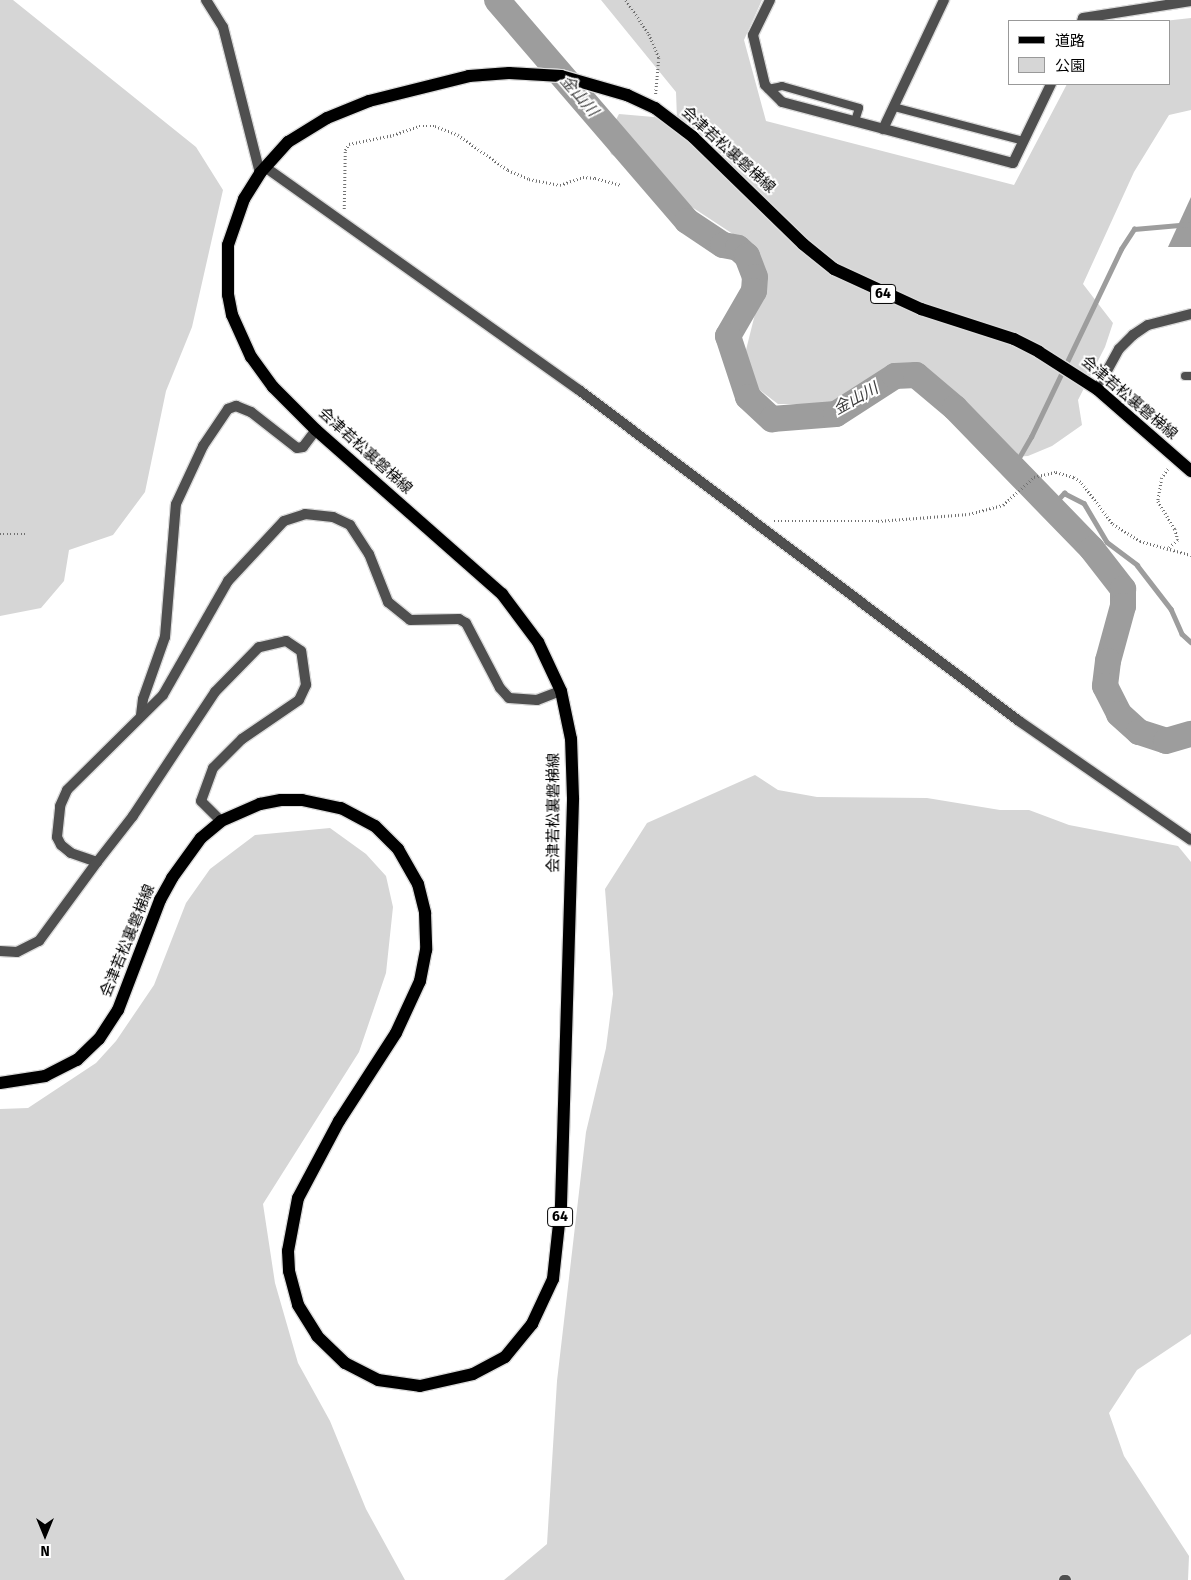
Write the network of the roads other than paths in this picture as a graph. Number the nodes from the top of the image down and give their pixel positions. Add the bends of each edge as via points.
1 (206, 0) edge
2 (770, 0) edge
3 (944, 0) edge
4 (1191, 1) edge
5 (1082, 20) edge
6 (1051, 85) edge
7 (768, 89) junction
8 (894, 106) junction
9 (855, 121) junction
10 (884, 129) junction
11 (1024, 141) junction
12 (262, 170) junction
13 (1191, 314) edge
14 (1097, 389) junction
15 (316, 430) junction
16 (1191, 471) edge
17 (561, 691) junction
18 (141, 715) junction
19 (221, 821) junction
20 (1191, 840) edge
21 (96, 862) junction
22 (0, 951) edge
23 (0, 1083) edge

1 - 12 street via 223,27
2 - 7 street via 753,35
3 - 8 street
4 - 5 street
6 - 11 street
7 - 9 street via 782,102
7 - 9 lane via 782,86 859,108
8 - 10 street
8 - 11 lane
9 - 10 street
10 - 11 street via 1013,164
12 - 14 main road, 会津若松裏磐梯線 / 64 via 288,142 310,128 369,101 469,76 509,73 561,76 596,83 655,108 733,172 803,244 834,269 921,309 1014,339 1066,367
12 - 15 main road, 会津若松裏磐梯線 / 64 via 244,199 228,245 226,275 232,315 261,372
12 - 20 street via 344,223 579,390 1019,721
13 - 14 street via 1148,325 1133,335 1120,349
14 - 16 main road, 会津若松裏磐梯線 / 64
15 - 17 main road, 会津若松裏磐梯線 / 64 via 502,594 538,642
15 - 18 street via 302,447 297,448 251,412 236,406 228,409 204,446 176,504 165,636 143,699
17 - 18 street via 537,700 508,698 466,623 459,619 410,620 388,602 369,554 350,525 332,517 305,514 284,521 228,580 163,694
17 - 19 main road, 会津若松裏磐梯線 / 64 via 571,739 573,798 558,1256 553,1279 532,1324 505,1357 473,1374 420,1386 378,1380 359,1372 327,1348 305,1320 288,1271 288,1236 298,1198 339,1121 396,1033 420,981 426,950 426,913 418,884 398,849 375,826 341,808 302,800 281,800 260,804
18 - 21 street via 67,790 60,806 56,825 61,846
19 - 21 street via 201,801 212,768 242,739 299,700 306,685 301,651 286,640 258,647 215,692 133,816
19 - 23 main road, 会津若松裏磐梯線 / 64 via 202,838 172,878 160,900 118,1010 99,1039 77,1060 45,1076
21 - 22 street via 39,941 17,952

